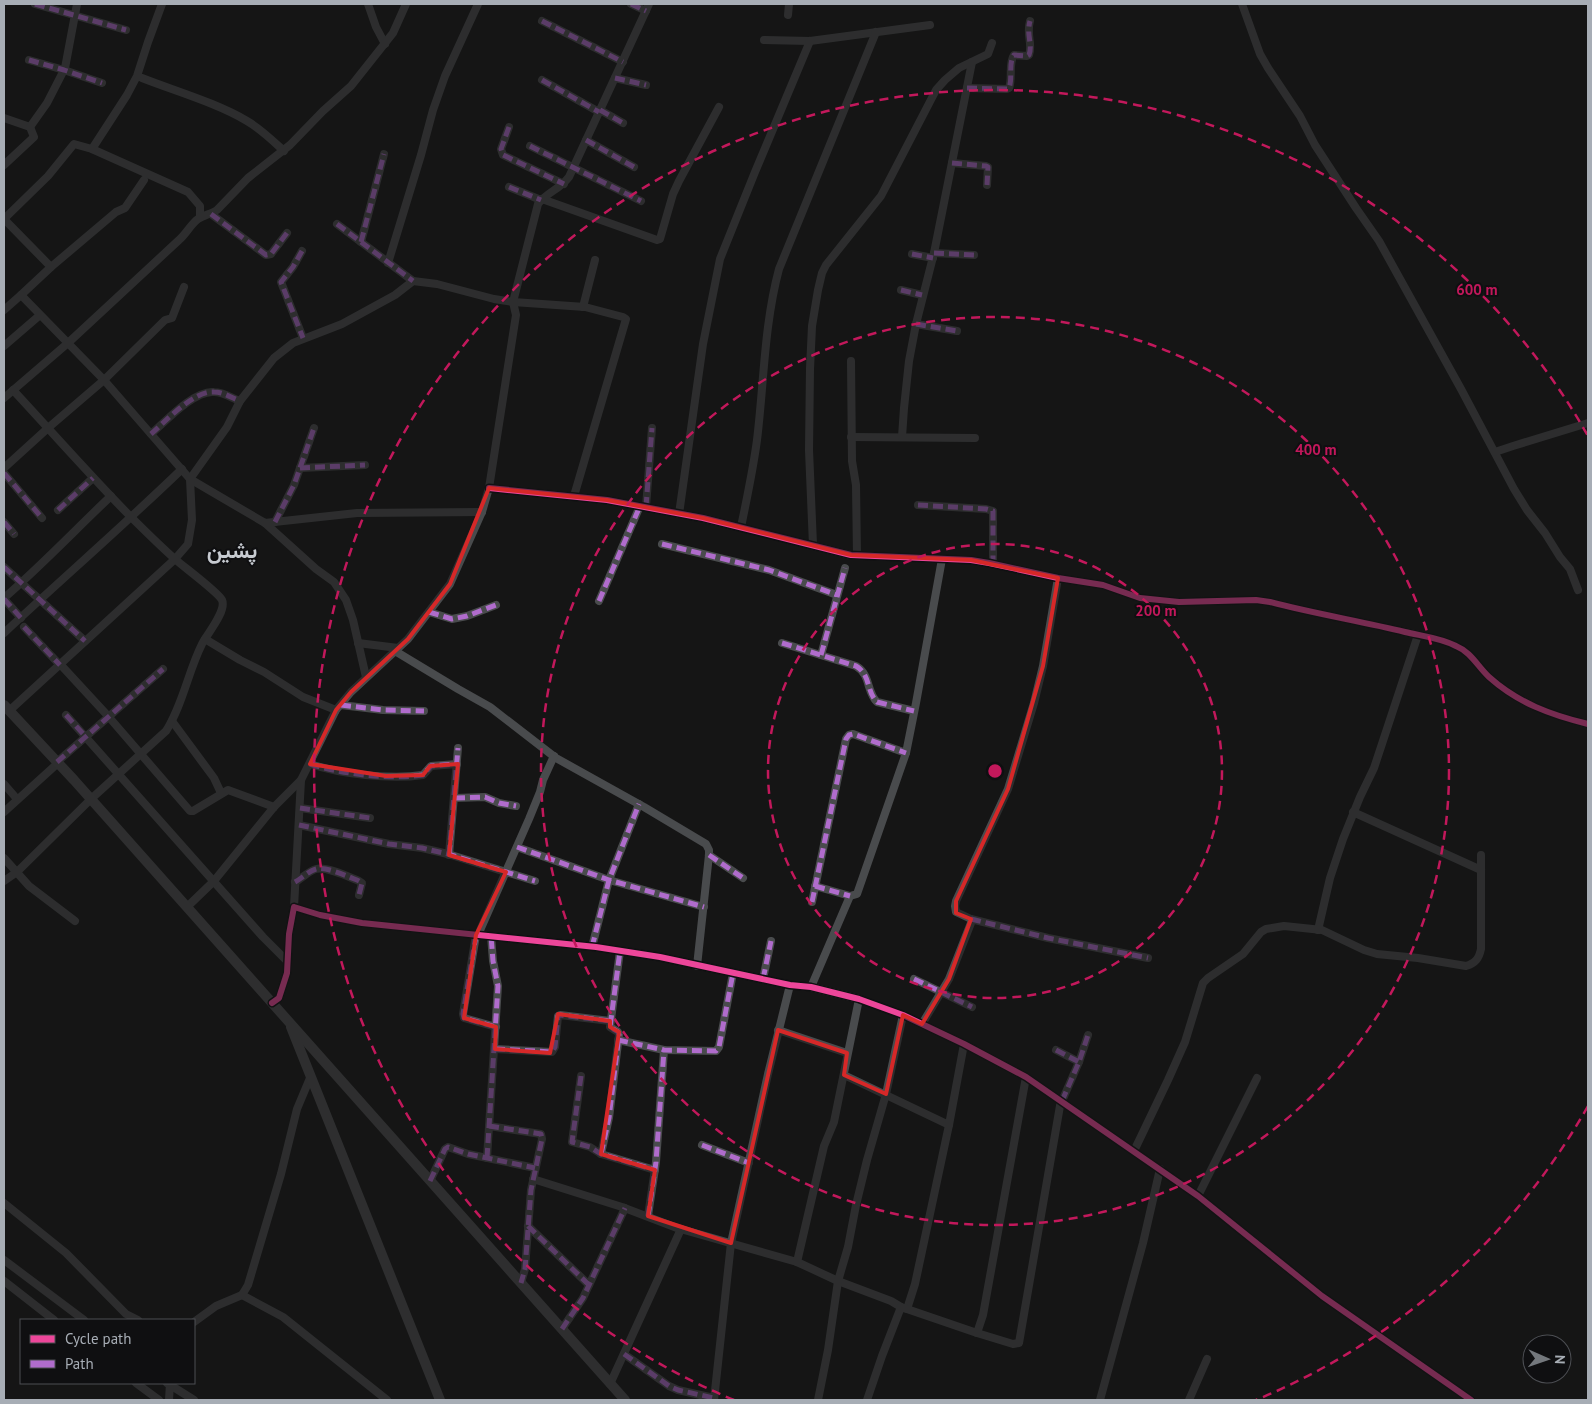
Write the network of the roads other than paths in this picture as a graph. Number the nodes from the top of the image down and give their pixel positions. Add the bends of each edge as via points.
1 (35, 4) edge
2 (77, 4) edge
3 (162, 4) edge
4 (368, 4) edge
5 (406, 4) edge
6 (478, 4) edge
7 (632, 4) edge
8 (789, 4) edge
9 (1242, 4) edge
10 (648, 7) edge
11 (788, 14) dead end
12 (75, 15) junction
13 (542, 21) dead end
14 (1030, 21) dead end
15 (930, 25) dead end
16 (126, 30) dead end
17 (876, 32) junction
18 (764, 40) dead end
19 (810, 41) junction
20 (992, 43) dead end
21 (385, 44) junction
22 (29, 60) dead end
23 (623, 62) junction
24 (972, 62) junction
25 (64, 70) junction
26 (142, 78) dead end
27 (615, 78) junction
28 (542, 80) dead end
29 (102, 83) dead end
30 (646, 85) dead end
31 (967, 88) junction
32 (720, 108) dead end
33 (600, 111) junction
34 (4, 118) edge
35 (623, 123) dead end
36 (30, 127) junction
37 (509, 127) dead end
38 (586, 140) junction
39 (530, 146) dead end
40 (92, 149) junction
41 (284, 151) junction
42 (384, 154) dead end
43 (952, 163) junction
44 (4, 165) edge
45 (634, 167) dead end
46 (574, 168) junction
47 (144, 180) dead end
48 (564, 184) junction
49 (988, 184) dead end
50 (509, 187) dead end
51 (542, 199) junction
52 (641, 201) dead end
53 (211, 214) junction
54 (200, 217) junction
55 (4, 219) edge
56 (337, 224) dead end
57 (286, 232) dead end
58 (360, 242) junction
59 (302, 251) dead end
60 (912, 254) dead end
61 (933, 255) junction
62 (974, 255) dead end
63 (595, 260) dead end
64 (388, 263) junction
65 (51, 267) junction
66 (413, 281) junction
67 (184, 287) dead end
68 (901, 290) dead end
69 (21, 295) junction
70 (922, 295) junction
71 (513, 302) junction
72 (582, 307) junction
73 (4, 310) edge
74 (40, 315) junction
75 (916, 324) junction
76 (957, 331) dead end
77 (303, 338) junction
78 (68, 343) junction
79 (4, 346) edge
80 (851, 361) dead end
81 (104, 380) junction
82 (13, 390) junction
83 (4, 398) edge
84 (240, 401) junction
85 (1588, 423) edge
86 (48, 428) junction
87 (314, 428) dead end
88 (652, 428) dead end
89 (151, 434) junction
90 (851, 436) junction
91 (902, 437) junction
92 (975, 438) dead end
93 (1495, 452) junction
94 (365, 465) dead end
95 (4, 468) edge
96 (300, 468) junction
97 (182, 469) junction
98 (4, 473) edge
99 (92, 478) junction
100 (190, 479) junction
101 (489, 488) junction
102 (111, 496) junction
103 (574, 496) junction
104 (918, 505) dead end
105 (643, 507) junction
106 (58, 510) dead end
107 (482, 512) junction
108 (679, 514) junction
109 (42, 518) dead end
110 (132, 518) junction
111 (4, 522) edge
112 (275, 522) junction
113 (265, 523) junction
114 (741, 527) junction
115 (14, 534) dead end
116 (662, 544) dead end
117 (813, 545) junction
118 (857, 555) junction
119 (175, 559) junction
120 (942, 559) junction
121 (993, 564) junction
122 (4, 567) edge
123 (845, 568) dead end
124 (1058, 578) junction
125 (21, 583) junction
126 (1578, 590) dead end
127 (838, 595) junction
128 (4, 599) edge
129 (40, 600) junction
130 (599, 601) dead end
131 (496, 606) dead end
132 (429, 612) junction
133 (21, 618) junction
134 (24, 627) dead end
135 (4, 634) edge
136 (1418, 635) junction
137 (205, 639) junction
138 (85, 642) junction
139 (358, 643) junction
140 (782, 643) dead end
141 (396, 649) junction
142 (821, 655) junction
143 (60, 665) junction
144 (163, 669) dead end
145 (366, 678) junction
146 (6, 708) edge
147 (339, 708) junction
148 (424, 711) dead end
149 (914, 711) junction
150 (66, 715) dead end
151 (108, 716) junction
152 (172, 721) junction
153 (1588, 724) edge
154 (86, 737) junction
155 (458, 748) dead end
156 (141, 753) junction
157 (906, 753) junction
158 (554, 756) junction
159 (58, 763) junction
160 (310, 764) junction
161 (458, 764) junction
162 (118, 774) junction
163 (301, 780) junction
164 (4, 784) edge
165 (221, 793) junction
166 (454, 798) junction
167 (17, 799) junction
168 (91, 799) junction
169 (639, 804) junction
170 (516, 806) dead end
171 (274, 807) junction
172 (300, 808) junction
173 (4, 812) edge
174 (1353, 812) junction
175 (370, 818) dead end
176 (300, 825) junction
177 (517, 847) junction
178 (449, 854) junction
179 (709, 855) junction
180 (1481, 855) dead end
181 (4, 858) edge
182 (1481, 870) junction
183 (17, 872) junction
184 (506, 872) junction
185 (743, 878) dead end
186 (609, 880) junction
187 (4, 881) edge
188 (214, 881) junction
189 (535, 881) dead end
190 (296, 882) junction
191 (815, 886) junction
192 (359, 895) dead end
193 (850, 896) junction
194 (812, 902) dead end
195 (186, 907) junction
196 (294, 907) junction
197 (704, 907) junction
198 (971, 919) junction
199 (75, 921) dead end
200 (1318, 930) junction
201 (477, 935) junction
202 (491, 936) junction
203 (771, 940) dead end
204 (592, 947) junction
205 (620, 951) junction
206 (1148, 958) dead end
207 (287, 961) junction
208 (697, 966) junction
209 (733, 973) junction
210 (763, 979) junction
211 (914, 979) dead end
212 (790, 985) junction
213 (811, 987) junction
214 (941, 992) junction
215 (859, 998) junction
216 (272, 1002) junction
217 (972, 1007) dead end
218 (903, 1015) junction
219 (610, 1021) junction
220 (288, 1022) junction
221 (922, 1024) junction
222 (496, 1028) junction
223 (778, 1030) junction
224 (1088, 1035) dead end
225 (618, 1040) junction
226 (964, 1044) junction
227 (495, 1049) junction
228 (664, 1050) junction
229 (1056, 1050) dead end
230 (847, 1053) junction
231 (1079, 1062) junction
232 (844, 1075) junction
233 (581, 1076) dead end
234 (1026, 1077) junction
235 (310, 1078) junction
236 (1257, 1078) dead end
237 (886, 1094) junction
238 (1062, 1100) junction
239 (949, 1125) junction
240 (489, 1126) junction
241 (702, 1145) dead end
242 (1134, 1151) junction
243 (601, 1154) junction
244 (487, 1158) junction
245 (749, 1163) junction
246 (535, 1168) junction
247 (1160, 1169) junction
248 (655, 1170) junction
249 (533, 1180) junction
250 (430, 1182) junction
251 (1198, 1196) junction
252 (4, 1203) edge
253 (625, 1208) junction
254 (648, 1216) junction
255 (528, 1226) junction
256 (680, 1229) junction
257 (731, 1243) junction
258 (4, 1260) edge
259 (797, 1262) junction
260 (4, 1281) edge
261 (838, 1282) junction
262 (521, 1284) junction
263 (589, 1285) junction
264 (242, 1295) junction
265 (904, 1308) junction
266 (53, 1319) edge
267 (83, 1319) edge
268 (136, 1319) edge
269 (195, 1321) edge
270 (562, 1330) junction
271 (978, 1333) junction
272 (624, 1354) junction
273 (1208, 1359) dead end
274 (137, 1384) edge
275 (169, 1384) edge
276 (170, 1384) edge
277 (610, 1384) junction
278 (626, 1399) edge
279 (714, 1399) edge
280 (159, 1400) edge
281 (169, 1400) edge
282 (194, 1400) edge
283 (387, 1400) edge
284 (440, 1400) edge
285 (818, 1400) edge
286 (867, 1400) edge
287 (1100, 1400) edge
288 (1189, 1400) edge
289 (1471, 1400) edge

1 - 12 street
2 - 12 street
3 - 40 street via 128,95
4 - 21 street
5 - 21 street
6 - 64 street via 433,110
7 - 10 street
8 - 11 street
9 - 93 street via 1260,54 1379,241
10 - 23 street
12 - 16 street
12 - 25 street
13 - 23 street
14 - 31 street via 1027,29 1031,50 1027,56 1014,55 1009,88
15 - 17 street
17 - 19 street
17 - 114 street via 779,269 771,302 757,439
18 - 19 street
19 - 108 street via 720,259 703,344
20 - 24 street via 988,54
21 - 41 street via 351,86
22 - 25 street
23 - 27 street
24 - 31 street
24 - 117 street via 959,68 936,90 881,196 822,273 812,326 810,369
25 - 29 street
25 - 36 street
26 - 41 street via 246,120
27 - 30 street
27 - 33 street
28 - 33 street
31 - 43 street
32 - 51 street via 673,194 660,239
33 - 35 street
33 - 38 street
34 - 36 street
36 - 44 street via 34,137
37 - 48 street via 501,149 503,155
38 - 45 street
38 - 46 street
39 - 46 street
40 - 54 street via 188,192 200,206
40 - 55 street via 72,145 48,176
41 - 53 street via 248,178
42 - 58 street
43 - 49 street via 988,167
43 - 61 street
46 - 48 street
46 - 52 street
47 - 65 street via 125,208
48 - 51 street
50 - 51 street
51 - 71 street
53 - 54 street
53 - 57 street via 266,256 271,254
54 - 78 street via 180,240
55 - 65 street
56 - 58 street
58 - 64 street
59 - 77 street via 281,282
60 - 61 street
61 - 62 street
61 - 70 street
63 - 72 street
64 - 66 street
65 - 69 street
66 - 71 street
66 - 77 street via 342,324
67 - 81 street via 172,318 165,320
68 - 70 street
69 - 73 street
69 - 74 street
70 - 75 street
71 - 72 street
71 - 101 street via 516,315
72 - 103 street via 623,317 626,322
74 - 78 street
74 - 79 street
75 - 76 street
75 - 91 street
77 - 84 street via 274,358
78 - 81 street
78 - 82 street
80 - 90 street
81 - 86 street
81 - 89 street
82 - 83 street
82 - 86 street
84 - 89 street via 216,392 199,396
84 - 100 street via 227,427
85 - 93 street
86 - 95 street
86 - 99 street
87 - 96 street
88 - 105 street
89 - 97 street
90 - 91 street
90 - 118 street via 856,485
91 - 92 street
93 - 126 street via 1527,510 1570,569
94 - 96 street
96 - 112 street
97 - 100 street
97 - 110 street
98 - 109 street
99 - 102 street
99 - 106 street
100 - 113 street
100 - 119 street via 191,528 188,544
101 - 103 street
101 - 107 street
102 - 110 street
102 - 125 street
103 - 105 street
104 - 121 street via 993,511
105 - 108 street
105 - 130 street
107 - 112 street via 357,513
107 - 132 street via 450,584
108 - 114 street
110 - 119 street
110 - 129 street
111 - 115 street
112 - 113 street
113 - 139 street via 334,582 346,600
114 - 117 street
116 - 127 street via 769,570
117 - 118 street
118 - 120 street
119 - 137 street via 222,599 221,610
119 - 138 street
120 - 121 street
120 - 149 street
121 - 124 street
122 - 125 street
123 - 127 street
124 - 136 street via 1103,585 1130,596 1156,600 1256,600
124 - 198 street via 1043,666 1008,789 956,901 956,912
125 - 128 street
125 - 129 street
127 - 142 street
128 - 133 street
129 - 133 street
129 - 138 street
131 - 132 street via 452,618
132 - 141 street
133 - 135 street
134 - 143 street
136 - 153 street via 1457,646 1468,653 1487,676 1523,702
136 - 174 street via 1374,768
137 - 147 street via 303,697
137 - 152 street
138 - 143 street
139 - 141 street
139 - 145 street
140 - 142 street
141 - 145 street
141 - 158 street via 490,707
142 - 149 street via 862,669 877,702
143 - 146 street
143 - 151 street
144 - 151 street
145 - 147 street
146 - 159 main road
147 - 148 street
147 - 160 street
149 - 157 street
150 - 154 street
151 - 154 street
151 - 156 street
152 - 156 street via 166,731
152 - 165 street via 214,778
154 - 159 street
154 - 162 street
155 - 161 street
156 - 162 street
156 - 165 street via 190,811
157 - 191 street via 853,734 846,739
157 - 193 street via 857,894
158 - 169 street
158 - 177 street
159 - 167 street
159 - 168 main road
160 - 161 street via 386,776 421,775 431,766
160 - 163 street
161 - 166 street
162 - 168 street
162 - 188 street
163 - 171 street
163 - 172 street
164 - 167 street
165 - 171 street via 235,791
166 - 170 street via 485,797
166 - 178 street
167 - 173 street
168 - 183 street
168 - 195 main road
169 - 179 street via 706,844
169 - 186 street
171 - 188 street
172 - 175 street
172 - 176 street
174 - 182 street
174 - 200 street via 1330,878
176 - 178 street
176 - 190 street
177 - 184 street
177 - 186 street
178 - 184 street
179 - 185 street
179 - 197 street
180 - 182 street
181 - 183 street
182 - 200 street via 1481,949 1473,964 1466,966 1376,954
183 - 187 street
183 - 199 street via 29,886
184 - 189 street
184 - 201 street
186 - 197 street
186 - 204 street
188 - 195 street
188 - 207 street
190 - 192 street via 318,868 359,881 362,883
190 - 196 street
191 - 193 street
191 - 194 street
193 - 213 street
195 - 216 main road
196 - 201 street via 362,923
196 - 207 street
197 - 208 street
198 - 206 street
198 - 214 street
200 - 242 street via 1284,926 1260,932 1243,954 1203,983 1185,1042
201 - 202 street
201 - 222 street via 463,1014 464,1018
202 - 204 street
202 - 222 street via 498,986
203 - 210 street
204 - 205 street
205 - 208 street
205 - 219 street
207 - 216 street via 287,973 279,998
208 - 209 street
209 - 210 street
209 - 228 street via 716,1051
210 - 212 street
211 - 214 street
212 - 213 street
212 - 223 street
213 - 215 street
214 - 217 street
214 - 221 street
215 - 218 street
215 - 230 street
216 - 220 main road
218 - 221 street
218 - 237 street
219 - 225 street via 610,1027 618,1032
219 - 227 street via 560,1014 552,1052
220 - 235 main road
220 - 250 main road
221 - 226 street
222 - 227 street
223 - 230 street
223 - 245 street
224 - 231 street
225 - 228 street
225 - 243 street via 609,1118
226 - 234 street
226 - 239 street
227 - 240 street
228 - 248 street
229 - 231 street
230 - 232 street
231 - 238 street
232 - 237 street
232 - 259 street
233 - 243 street via 572,1142
234 - 238 street
234 - 271 street
235 - 264 street via 297,1109 281,1174 248,1285
235 - 284 main road
236 - 251 street
237 - 239 street
237 - 261 street
238 - 242 street
238 - 271 street via 1019,1343
239 - 265 street via 915,1284
240 - 244 street
240 - 246 street via 541,1134
241 - 245 street
242 - 247 street
243 - 248 street
244 - 246 street
244 - 250 street via 448,1147
245 - 257 street
246 - 249 street
247 - 251 street
247 - 287 street
248 - 254 street
249 - 253 street
249 - 255 street
250 - 262 main road
251 - 289 street via 1322,1296
252 - 268 street via 66,1253 126,1314
253 - 254 street
253 - 263 street
254 - 256 street
255 - 262 street
255 - 263 street
256 - 257 street
256 - 272 street
257 - 259 street
257 - 279 street
258 - 267 street
259 - 261 street
260 - 266 street
261 - 265 street
261 - 285 street
262 - 270 main road
263 - 270 street
264 - 269 street via 216,1306
264 - 283 street via 283,1318
265 - 271 street
265 - 286 street via 882,1356
270 - 277 main road
272 - 277 street
272 - 279 street via 669,1386
273 - 288 street
274 - 280 street
275 - 281 street
276 - 282 street
277 - 278 main road

